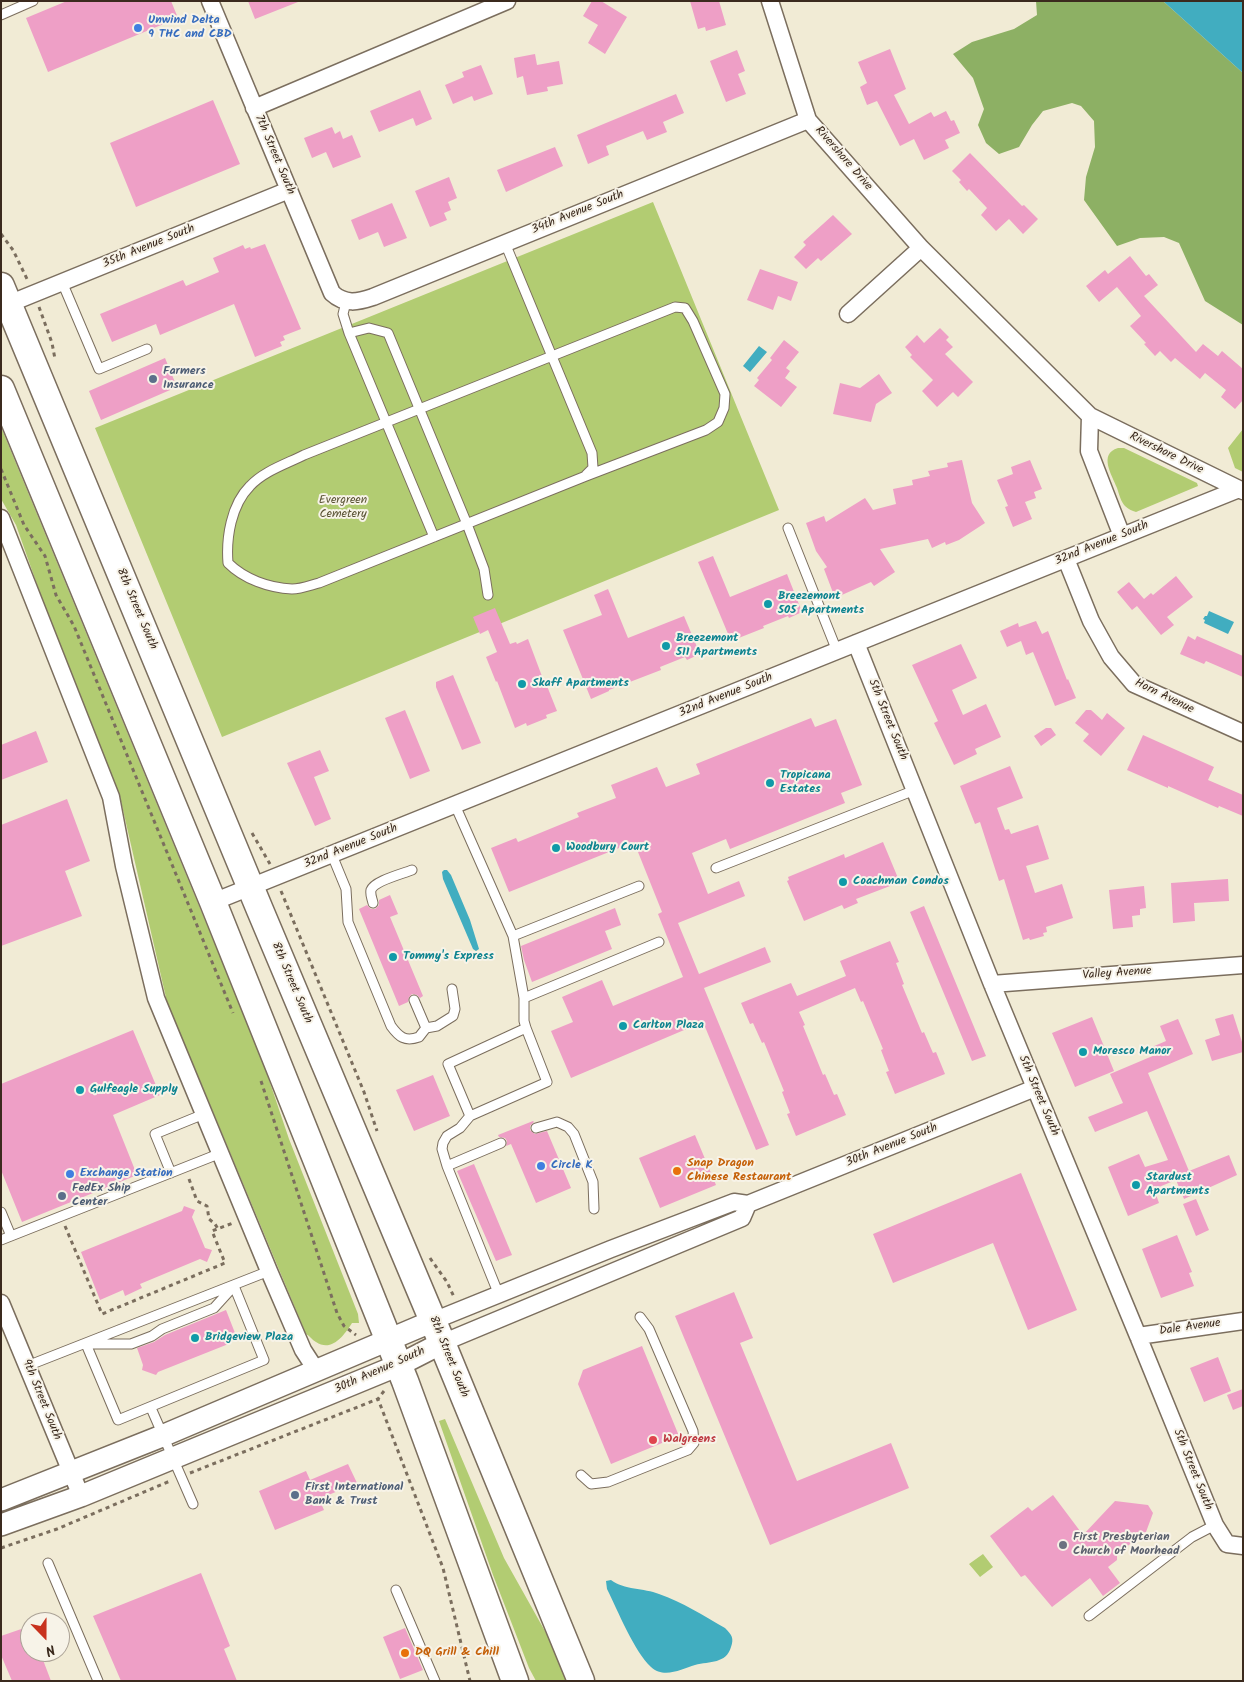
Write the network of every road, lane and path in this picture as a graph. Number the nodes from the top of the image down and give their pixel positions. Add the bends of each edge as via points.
1 (32, 1) edge
2 (210, 1) edge
3 (507, 1) edge
4 (770, 1) edge
5 (1, 15) edge
6 (254, 108) junction
7 (808, 120) junction
8 (289, 190) junction
9 (505, 243) junction
10 (921, 248) junction
11 (62, 282) junction
12 (4, 299) edge
13 (346, 302) junction
14 (848, 314) dead end
15 (349, 332) junction
16 (147, 349) dead end
17 (552, 357) junction
18 (1, 389) edge
19 (420, 409) junction
20 (1090, 416) junction
21 (387, 423) junction
22 (1, 469) edge
23 (586, 476) junction
24 (1241, 490) edge
25 (1, 518) edge
26 (467, 524) junction
27 (788, 528) dead end
28 (1122, 536) junction
29 (434, 537) junction
30 (1066, 558) junction
31 (488, 595) dead end
32 (856, 644) junction
33 (836, 651) junction
34 (1243, 734) edge
35 (914, 790) junction
36 (455, 805) junction
37 (332, 854) junction
38 (716, 868) dead end
39 (412, 870) dead end
40 (639, 886) dead end
41 (251, 888) junction
42 (213, 902) junction
43 (373, 902) dead end
44 (514, 936) junction
45 (659, 942) dead end
46 (1243, 965) edge
47 (992, 984) junction
48 (452, 989) dead end
49 (524, 998) junction
50 (414, 1000) dead end
51 (236, 1019) dead end
52 (426, 1028) junction
53 (526, 1028) junction
54 (260, 1079) dead end
55 (1035, 1088) junction
56 (204, 1114) junction
57 (470, 1116) junction
58 (536, 1128) dead end
59 (501, 1143) dead end
60 (221, 1153) junction
61 (447, 1166) junction
62 (184, 1168) junction
63 (171, 1173) junction
64 (748, 1204) junction
65 (594, 1209) dead end
66 (1, 1212) edge
67 (61, 1216) junction
68 (247, 1217) junction
69 (218, 1229) junction
70 (11, 1236) junction
71 (1, 1240) edge
72 (611, 1249) junction
73 (619, 1269) junction
74 (269, 1271) junction
75 (234, 1286) junction
76 (498, 1295) junction
77 (1, 1303) edge
78 (640, 1317) dead end
79 (1243, 1321) edge
80 (359, 1328) dead end
81 (438, 1332) junction
82 (1138, 1336) junction
83 (389, 1339) junction
84 (86, 1344) junction
85 (399, 1365) junction
86 (27, 1366) junction
87 (316, 1370) junction
88 (383, 1392) dead end
89 (151, 1408) junction
90 (162, 1436) junction
91 (172, 1458) junction
92 (71, 1472) junction
93 (581, 1476) dead end
94 (81, 1496) junction
95 (1, 1500) edge
96 (193, 1504) dead end
97 (1, 1525) edge
98 (1215, 1525) junction
99 (1235, 1545) edge
100 (48, 1564) dead end
101 (396, 1590) dead end
102 (1089, 1616) dead end
103 (98, 1681) edge
104 (435, 1681) edge
105 (470, 1681) edge
106 (515, 1681) edge
107 (581, 1681) edge

1 - 5 lane
2 - 6 street, 7th Street South
3 - 6 street
4 - 7 street, Rivershore Drive
6 - 8 street, 7th Street South
7 - 9 street, 34th Avenue South
7 - 10 street, Rivershore Drive
8 - 11 street, 35th Avenue South
8 - 13 street, 7th Street South via 332,293
9 - 13 street, 34th Avenue South via 373,297
9 - 17 lane
10 - 14 street
10 - 20 street, Rivershore Drive
11 - 12 street, 35th Avenue South
11 - 16 lane via 99,369
12 - 41 main road, 8th Street South
13 - 15 lane via 343,314
15 - 19 lane via 369,328 388,333
15 - 21 lane
17 - 19 lane
17 - 23 lane via 592,454 593,468
17 - 23 lane via 675,307 685,308 725,394 718,422 706,430
18 - 42 main road
19 - 21 lane
19 - 26 lane
20 - 24 street, Rivershore Drive
20 - 28 street via 1089,451
21 - 29 lane
21 - 29 lane via 304,455 249,486 233,512 226,546 228,563 236,571 261,583 293,589 320,583
22 - 51 path via 24,525 45,556 56,595 74,626
23 - 26 lane
24 - 28 street, 32nd Avenue South
25 - 56 street via 111,797 156,998
26 - 29 lane
26 - 31 lane via 484,569
27 - 33 lane
28 - 30 street, 32nd Avenue South
30 - 32 street, 32nd Avenue South
30 - 34 street, Horn Avenue via 1091,621 1111,657 1134,684
32 - 33 street, 32nd Avenue South
32 - 35 street, 5th Street South
33 - 36 street, 32nd Avenue South
35 - 38 lane
35 - 47 street, 5th Street South
36 - 37 street, 32nd Avenue South
36 - 44 lane
37 - 41 street, 32nd Avenue South
37 - 52 lane via 346,889 348,922 391,1026 406,1040 419,1036
39 - 43 lane via 378,882 370,894
40 - 44 lane
41 - 42 street, 32nd Avenue South
41 - 81 main road, 8th Street South
42 - 83 main road
44 - 49 lane
45 - 49 lane
46 - 47 street, Valley Avenue
47 - 55 street, 5th Street South
48 - 52 lane via 453,1016 437,1026
49 - 53 lane
50 - 52 lane
53 - 57 lane via 547,1082
53 - 57 lane via 448,1064
54 - 80 path via 337,1313 344,1326 355,1334
55 - 64 street, 30th Avenue South
55 - 82 street, 5th Street South
56 - 60 street
56 - 63 lane via 155,1134
57 - 61 lane via 443,1143
58 - 65 lane via 557,1122 574,1134 593,1182
59 - 61 lane
60 - 62 lane
60 - 68 street
61 - 76 lane
62 - 63 lane
62 - 69 path via 198,1201 207,1206 209,1219
63 - 67 lane
64 - 72 street, 30th Avenue South via 734,1202
64 - 73 street, 30th Avenue South via 742,1218
66 - 70 lane
67 - 69 path via 102,1314 225,1263 212,1231
67 - 70 lane
68 - 69 path
68 - 74 street
70 - 71 lane
72 - 73 street
72 - 76 street, 30th Avenue South
73 - 81 street, 30th Avenue South
74 - 75 lane
74 - 87 street via 303,1350
75 - 84 lane
75 - 84 lane via 214,1308 152,1336 131,1344
75 - 89 lane via 264,1360
76 - 81 street, 30th Avenue South
77 - 86 street, 9th Street South
78 - 93 lane via 649,1328 693,1431 694,1442 688,1450 608,1482 591,1484
79 - 82 street, Dale Avenue
81 - 83 street, 30th Avenue South
81 - 85 street, 30th Avenue South
81 - 107 main road, 8th Street South
82 - 98 street, 5th Street South
83 - 85 main road
83 - 87 street, 30th Avenue South
84 - 86 lane
84 - 89 lane via 118,1420
85 - 91 street, 30th Avenue South
85 - 106 main road
86 - 92 street, 9th Street South
87 - 90 street, 30th Avenue South
88 - 105 path via 378,1399 443,1568
89 - 90 lane
90 - 91 lane
90 - 92 street, 30th Avenue South
91 - 94 street, 30th Avenue South
91 - 96 lane
92 - 94 street, 9th Street South
92 - 95 street, 30th Avenue South
94 - 97 street, 30th Avenue South
98 - 99 street, 5th Street South
98 - 102 lane via 1192,1537
100 - 103 lane
101 - 104 lane

